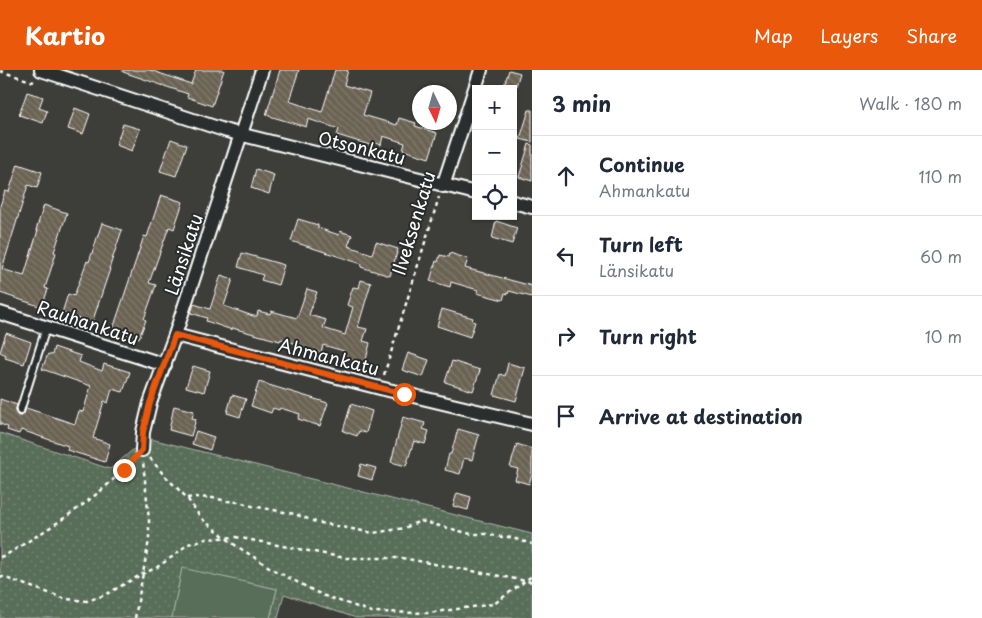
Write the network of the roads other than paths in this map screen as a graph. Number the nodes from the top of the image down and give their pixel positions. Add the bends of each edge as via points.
1 (41, 70) edge
2 (262, 70) edge
3 (481, 70) edge
4 (240, 135) junction
5 (443, 186) junction
6 (472, 193) edge
7 (517, 203) edge
8 (532, 207) edge
9 (0, 313) edge
10 (46, 328) junction
11 (175, 335) junction
12 (165, 365) junction
13 (20, 410) dead end
14 (532, 424) edge
15 (142, 450) road end

1 - 4 street, Otsonkatu
2 - 4 street, Länsikatu
3 - 5 street, Ilveksenkatu
4 - 5 street, Otsonkatu
4 - 11 street, Länsikatu
5 - 6 street, Otsonkatu
7 - 8 street
9 - 10 street, Rauhankatu
10 - 12 street, Rauhankatu
10 - 13 lane
11 - 12 street, Länsikatu
11 - 14 street, Ahmankatu
12 - 15 street, Länsikatu via 148,411

